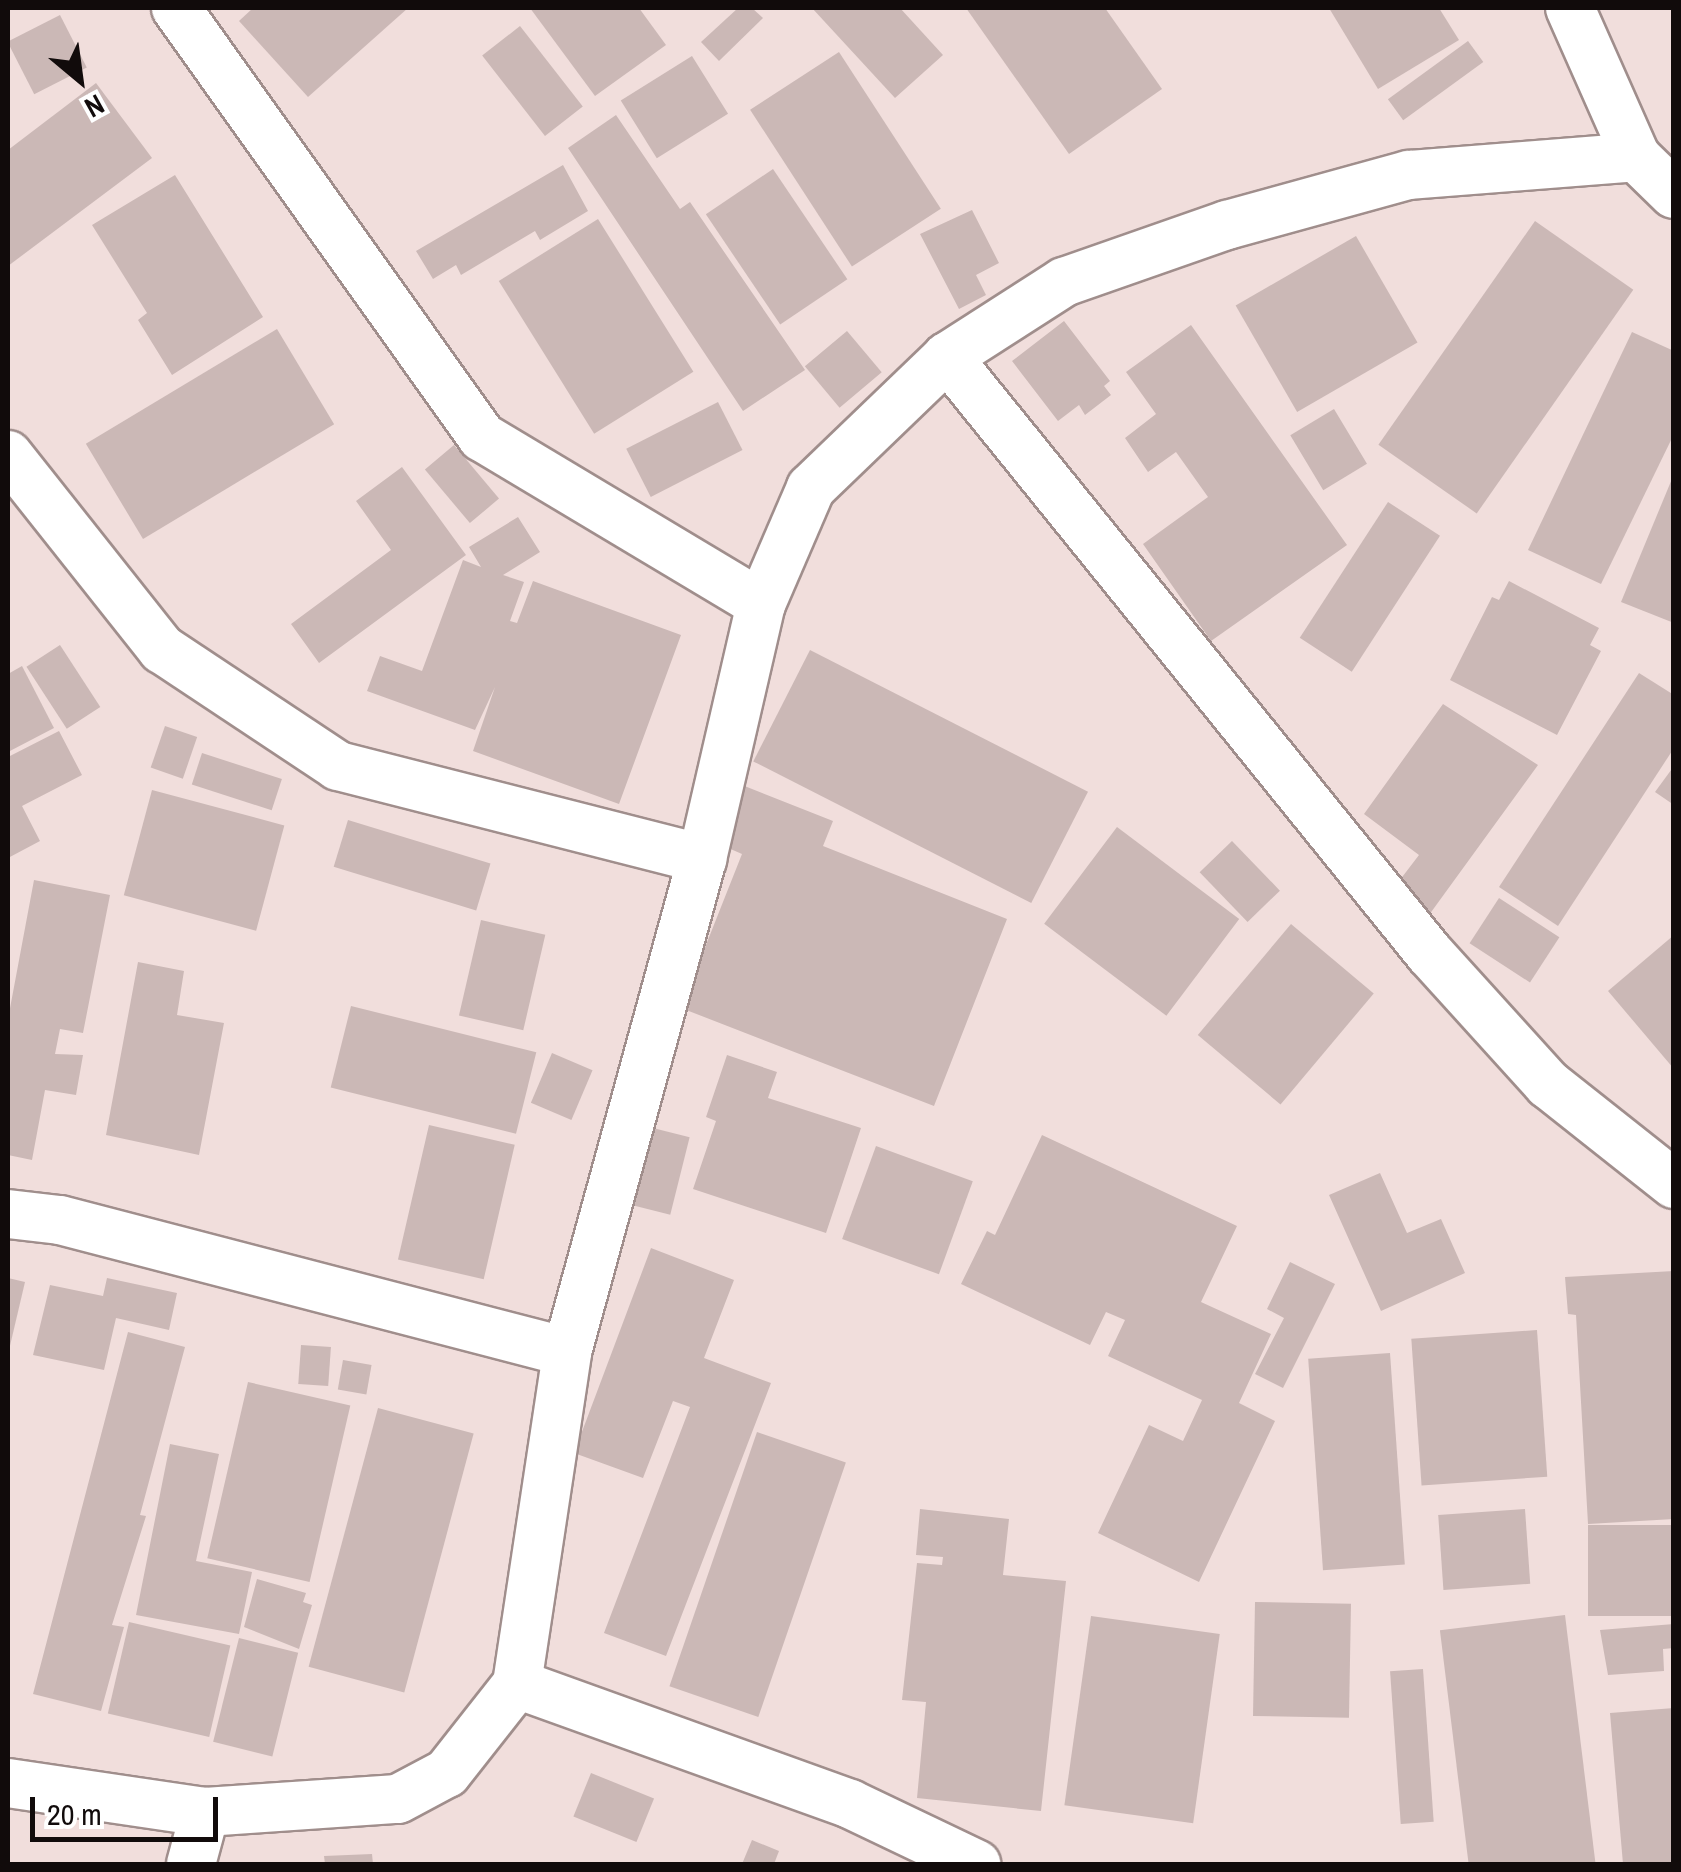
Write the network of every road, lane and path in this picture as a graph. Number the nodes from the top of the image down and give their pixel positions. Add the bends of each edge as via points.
1 (176, 8) edge
2 (1570, 8) edge
3 (1636, 157) junction
4 (1674, 194) edge
5 (946, 356) junction
6 (8, 455) edge
7 (761, 604) junction
8 (702, 858) junction
9 (1674, 1184) edge
10 (8, 1214) edge
11 (566, 1352) junction
12 (516, 1684) junction
13 (8, 1783) edge
14 (205, 1812) junction
15 (191, 1864) edge
16 (976, 1864) edge

1 - 7 street via 482,437
2 - 3 street
3 - 4 street
3 - 5 street via 1409,175 1227,225 1064,282
5 - 7 street via 810,488
5 - 9 street via 1430,954 1548,1084
6 - 8 street via 162,649 338,766
7 - 8 street
8 - 11 street
10 - 11 street via 60,1220
11 - 12 street
12 - 14 street via 446,1773 398,1799
12 - 16 street via 850,1804
13 - 14 street
14 - 15 street

